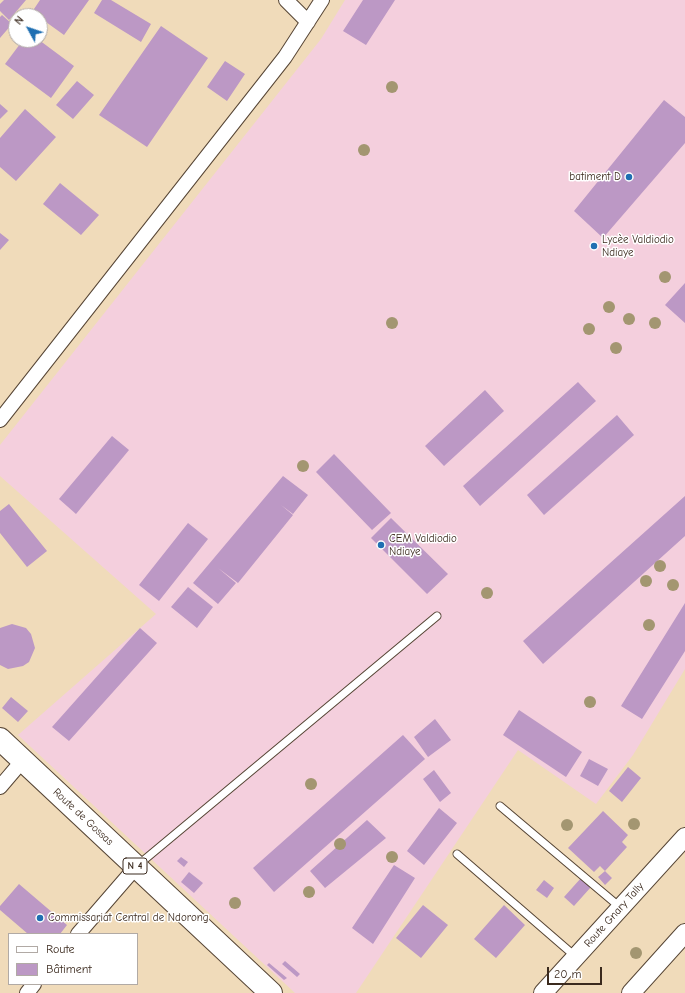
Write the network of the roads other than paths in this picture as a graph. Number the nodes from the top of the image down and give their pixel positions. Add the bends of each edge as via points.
1 (286, 0) edge
2 (322, 0) edge
3 (308, 22) junction
4 (0, 420) edge
5 (438, 616) dead end
6 (0, 739) edge
7 (23, 760) junction
8 (0, 787) edge
9 (500, 806) dead end
10 (685, 837) edge
11 (457, 854) dead end
12 (136, 867) junction
13 (621, 908) junction
14 (79, 933) edge
15 (683, 940) edge
16 (576, 957) junction
17 (33, 985) edge
18 (26, 993) edge
19 (271, 993) edge
20 (543, 993) edge
21 (631, 993) edge

1 - 3 street
2 - 3 street
3 - 4 street via 285,57
5 - 12 lane
6 - 7 main road, Route de Gossas / N 4
7 - 8 street
7 - 12 main road, Route de Gossas / N 4
9 - 13 lane
10 - 13 street, Route Gnary Tally
11 - 16 lane
12 - 14 street
12 - 19 main road, Route de Gossas / N 4
13 - 16 street, Route Gnary Tally
15 - 21 street
16 - 20 street, Route Gnary Tally
17 - 18 street

